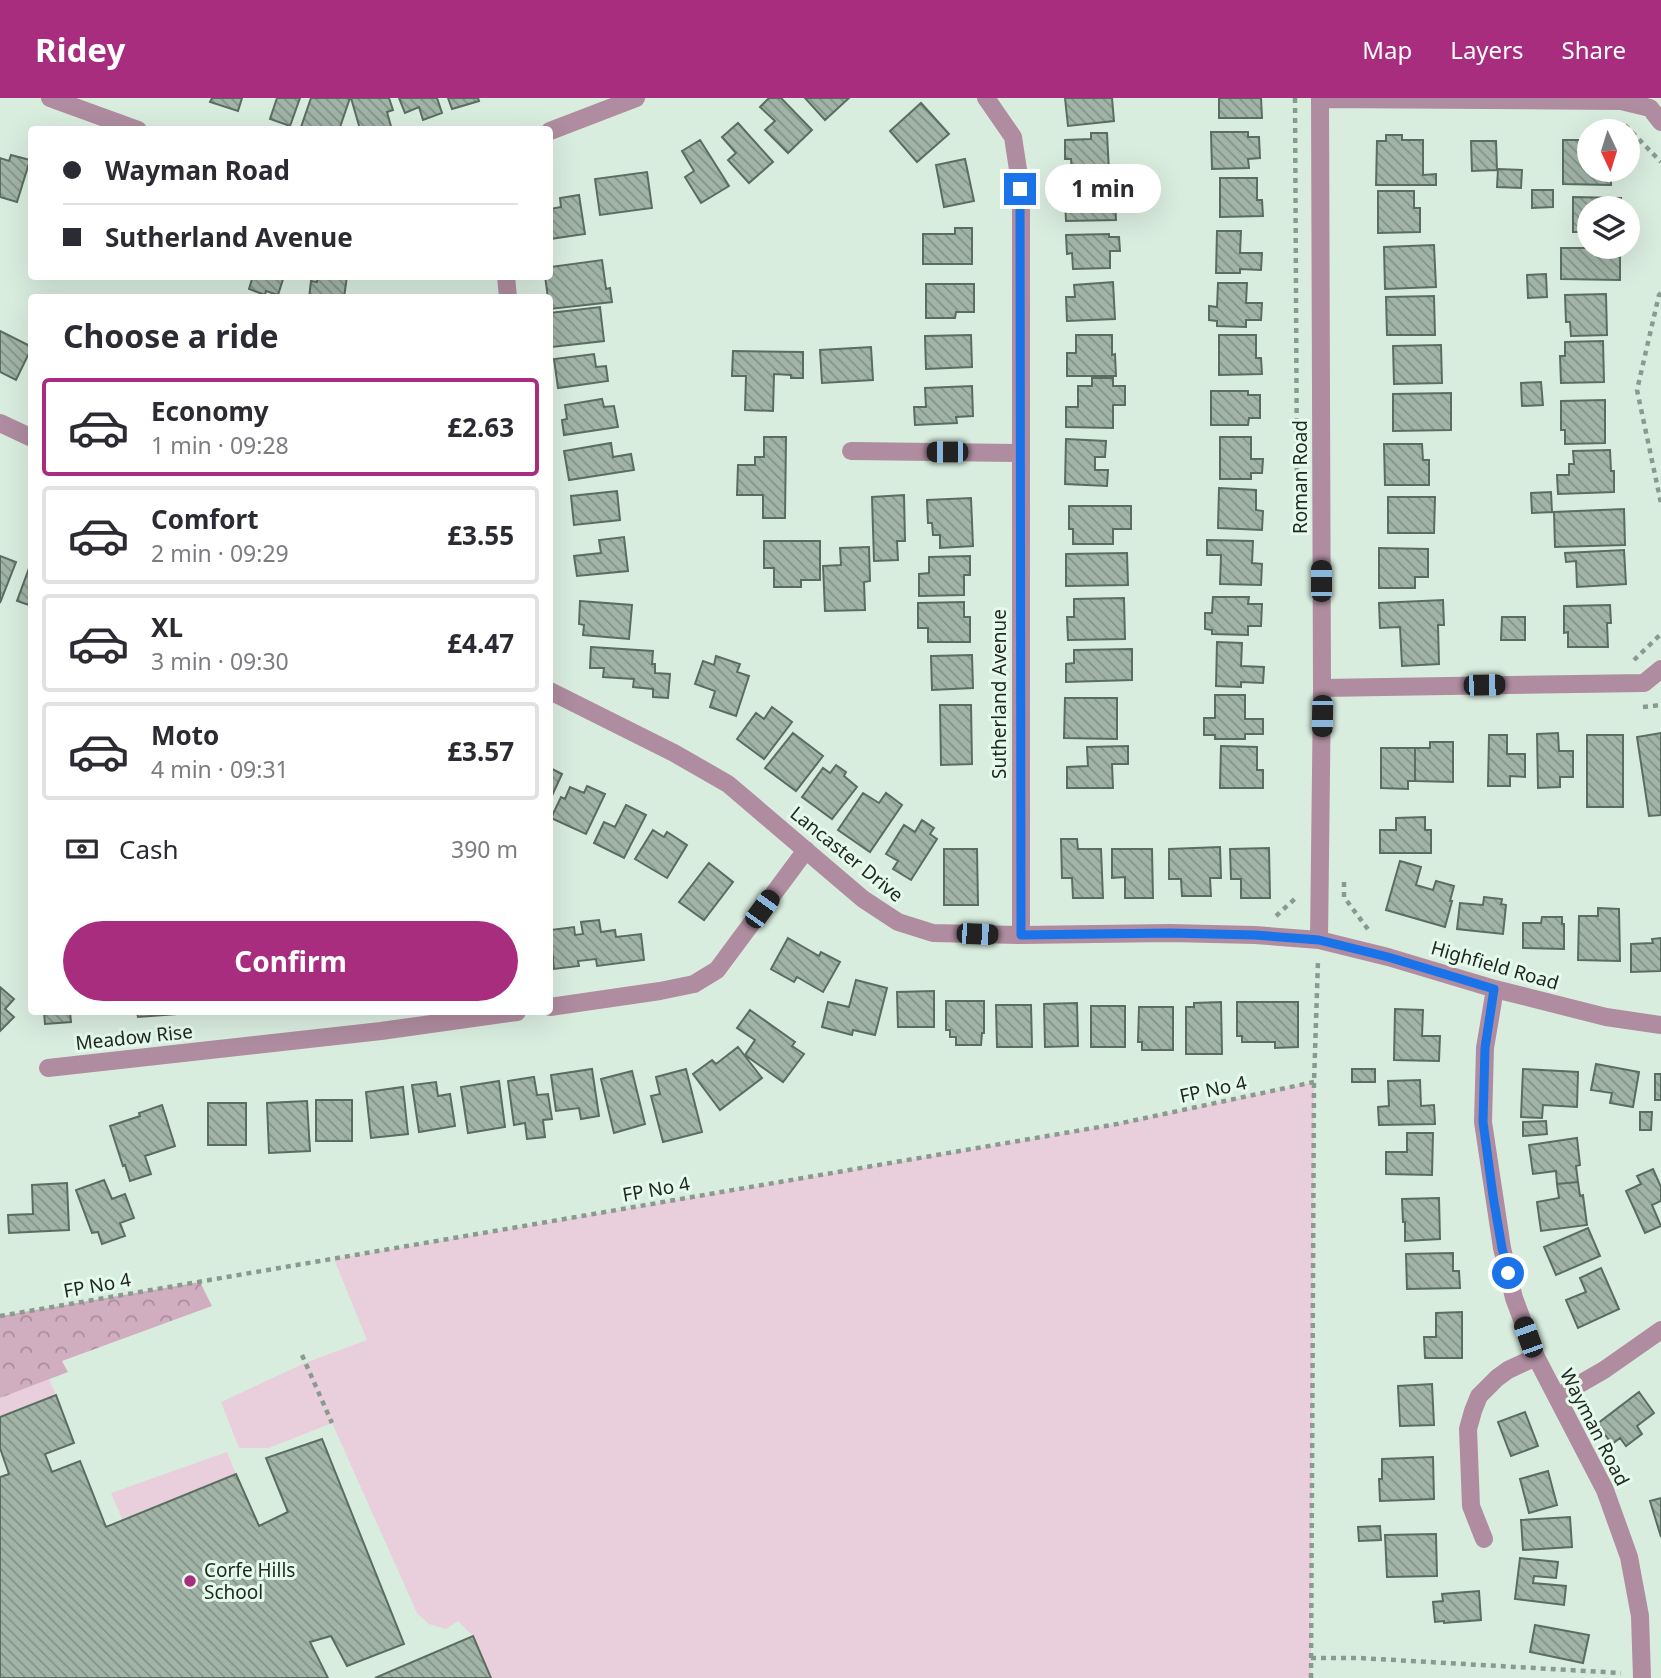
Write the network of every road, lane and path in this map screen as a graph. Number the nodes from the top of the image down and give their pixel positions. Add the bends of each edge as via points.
1 (50, 98) edge
2 (636, 98) edge
3 (986, 98) edge
4 (1295, 98) edge
5 (1320, 99) edge
6 (1602, 102) junction
7 (1661, 122) edge
8 (127, 126) edge
9 (553, 130) edge
10 (1661, 162) edge
11 (1661, 293) edge
12 (0, 423) edge
13 (28, 436) edge
14 (851, 452) dead end
15 (1020, 453) junction
16 (1297, 489) dead end
17 (1661, 503) edge
18 (1661, 669) edge
19 (1322, 688) junction
20 (553, 692) edge
21 (806, 850) junction
22 (1344, 870) dead end
23 (1299, 895) dead end
24 (1021, 935) junction
25 (1255, 935) junction
26 (1319, 940) junction
27 (1388, 957) junction
28 (1494, 989) junction
29 (553, 1007) edge
30 (496, 1015) edge
31 (1661, 1025) edge
32 (48, 1068) dead end
33 (1314, 1082) junction
34 (0, 1316) edge
35 (1661, 1330) edge
36 (302, 1355) dead end
37 (1535, 1357) junction
38 (1558, 1397) junction
39 (332, 1423) dead end
40 (1484, 1539) dead end
41 (1311, 1658) junction
42 (1642, 1676) edge
43 (1311, 1678) edge

1 - 8 street
2 - 9 street
3 - 15 street, Sutherland Avenue via 1013,137 1020,189
4 - 16 path
5 - 6 street
5 - 19 street, Roman Road
6 - 7 street via 1650,108
6 - 10 path
11 - 17 path via 1637,390
12 - 13 street
14 - 15 street
15 - 24 street, Sutherland Avenue
18 - 19 street via 1644,683
19 - 26 street, Roman Road
20 - 21 street, Lancaster Drive via 728,784
21 - 24 street, Lancaster Drive via 898,922 933,933
21 - 29 street via 717,970 694,985
22 - 27 path via 1344,897
23 - 25 path
24 - 25 street, Lancaster Drive
25 - 26 street, Lancaster Drive
26 - 27 street, Highfield Road
26 - 33 path
27 - 28 street, Highfield Road
28 - 31 street, Highfield Road via 1606,1017
28 - 37 street, Wayman Road via 1485,1048 1483,1122 1502,1248
30 - 32 street, Meadow Rise
33 - 34 path, FP No 4 via 1117,1124
33 - 41 path
35 - 38 street
36 - 39 path
37 - 38 street, Wayman Road
37 - 40 street via 1497,1378 1479,1396 1473,1411 1468,1429 1471,1506
38 - 42 street, Wayman Road via 1605,1490 1629,1557 1640,1616
41 - 42 path
41 - 43 path

